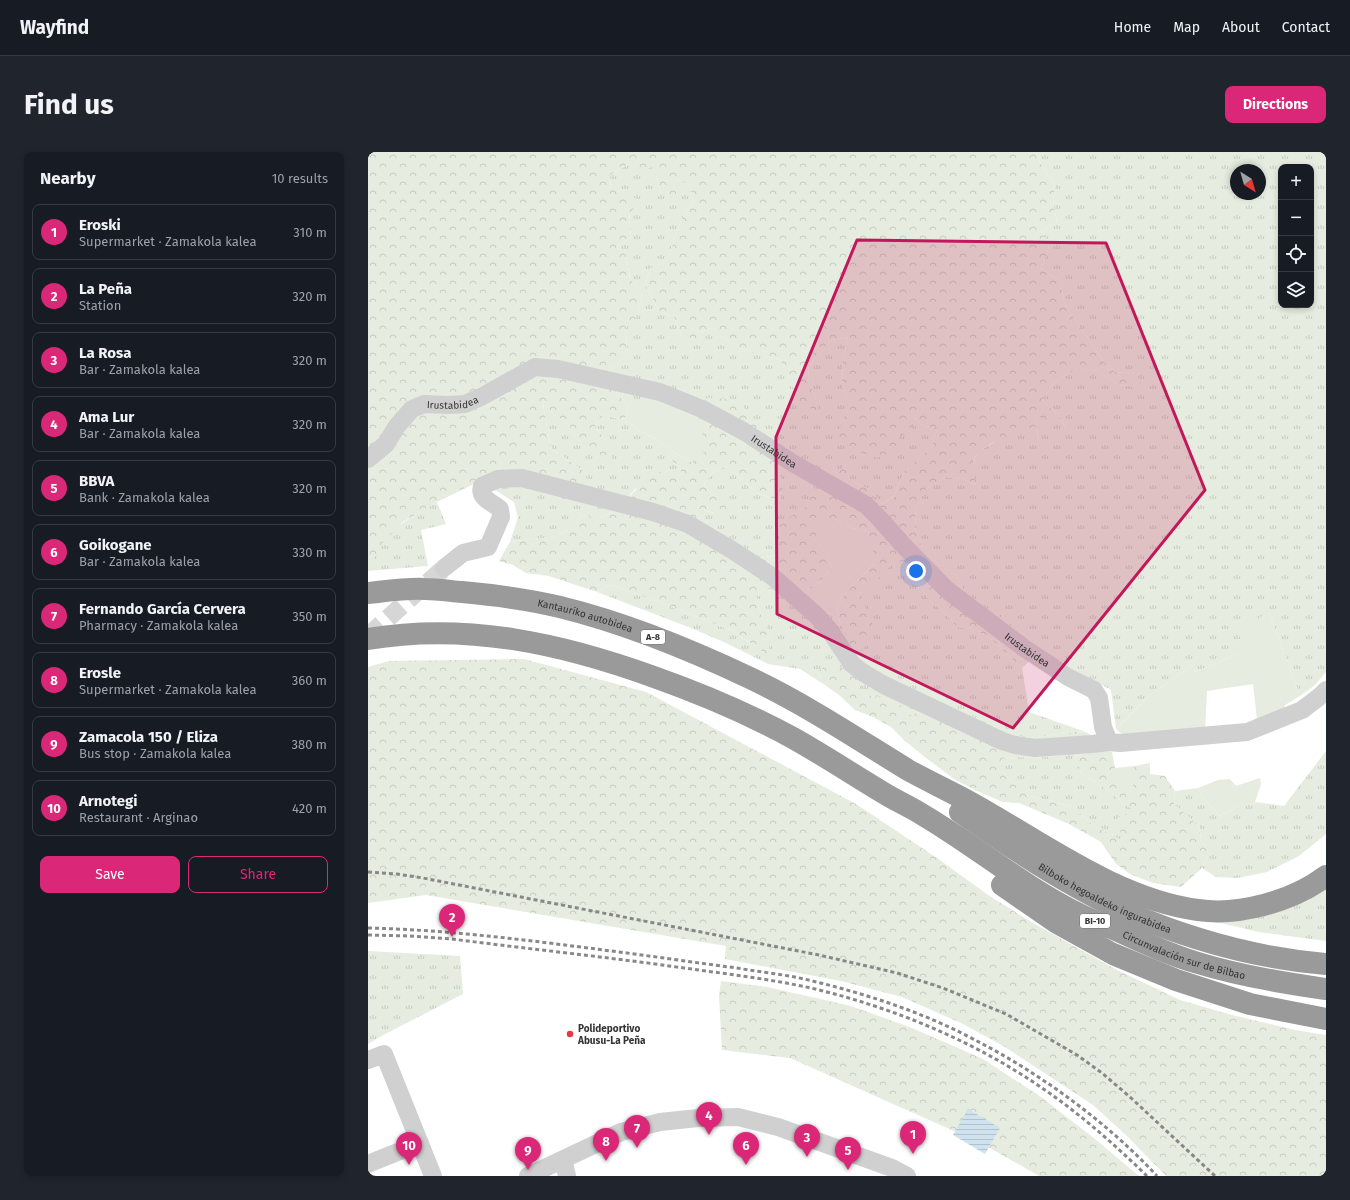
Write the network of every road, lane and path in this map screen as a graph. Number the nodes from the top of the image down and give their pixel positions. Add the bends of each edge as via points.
1 (368, 459) edge
2 (444, 568) tunnel mouth
3 (368, 593) edge
4 (368, 639) edge
5 (1326, 690) edge
6 (1109, 742) junction
7 (911, 771) junction
8 (888, 795) junction
9 (1326, 876) edge
10 (1326, 964) edge
11 (1326, 989) edge
12 (1326, 1020) edge
13 (376, 1057) edge
14 (420, 1143) junction
15 (368, 1164) edge
16 (563, 1169) edge
17 (433, 1176) edge
18 (528, 1176) edge
19 (907, 1176) edge

1 - 6 street, Irustabidea via 386,444 412,409 424,404 465,404 535,367 558,369 660,392 702,409 745,432 791,462 866,504 947,590 1024,648 1094,690 1099,698 1103,727
2 - 6 street via 462,553 488,547 501,517 500,509 482,497 482,486 498,479 522,478 556,486 688,524 773,577 816,616 830,631 852,664 862,672 1002,741 1035,748
3 - 7 highway, Kantauriko autobidea / A-8 via 424,589 506,597 560,607 630,628 752,679 850,733
4 - 8 highway via 452,632 562,648 616,663 691,690 753,718 793,738
5 - 6 street via 1302,710 1247,732
7 - 9 highway via 967,800 1104,879 1171,905 1200,911 1241,910 1293,895
7 - 10 highway, Bilboko hegoaldeko ingurabidea / BI-10 via 990,833 1057,876 1098,898 1163,927 1208,942 1275,957
8 - 11 highway, Circunvalación sur de Bilbao / BI-10 via 924,815 1026,884 1074,912 1197,963 1250,977
8 - 12 highway via 919,823 1001,884 1057,923 1113,954 1176,980 1250,1004
13 - 14 street
14 - 15 street
14 - 17 street
16 - 18 street
16 - 19 street via 621,1132 660,1122 698,1118 738,1118 778,1126

